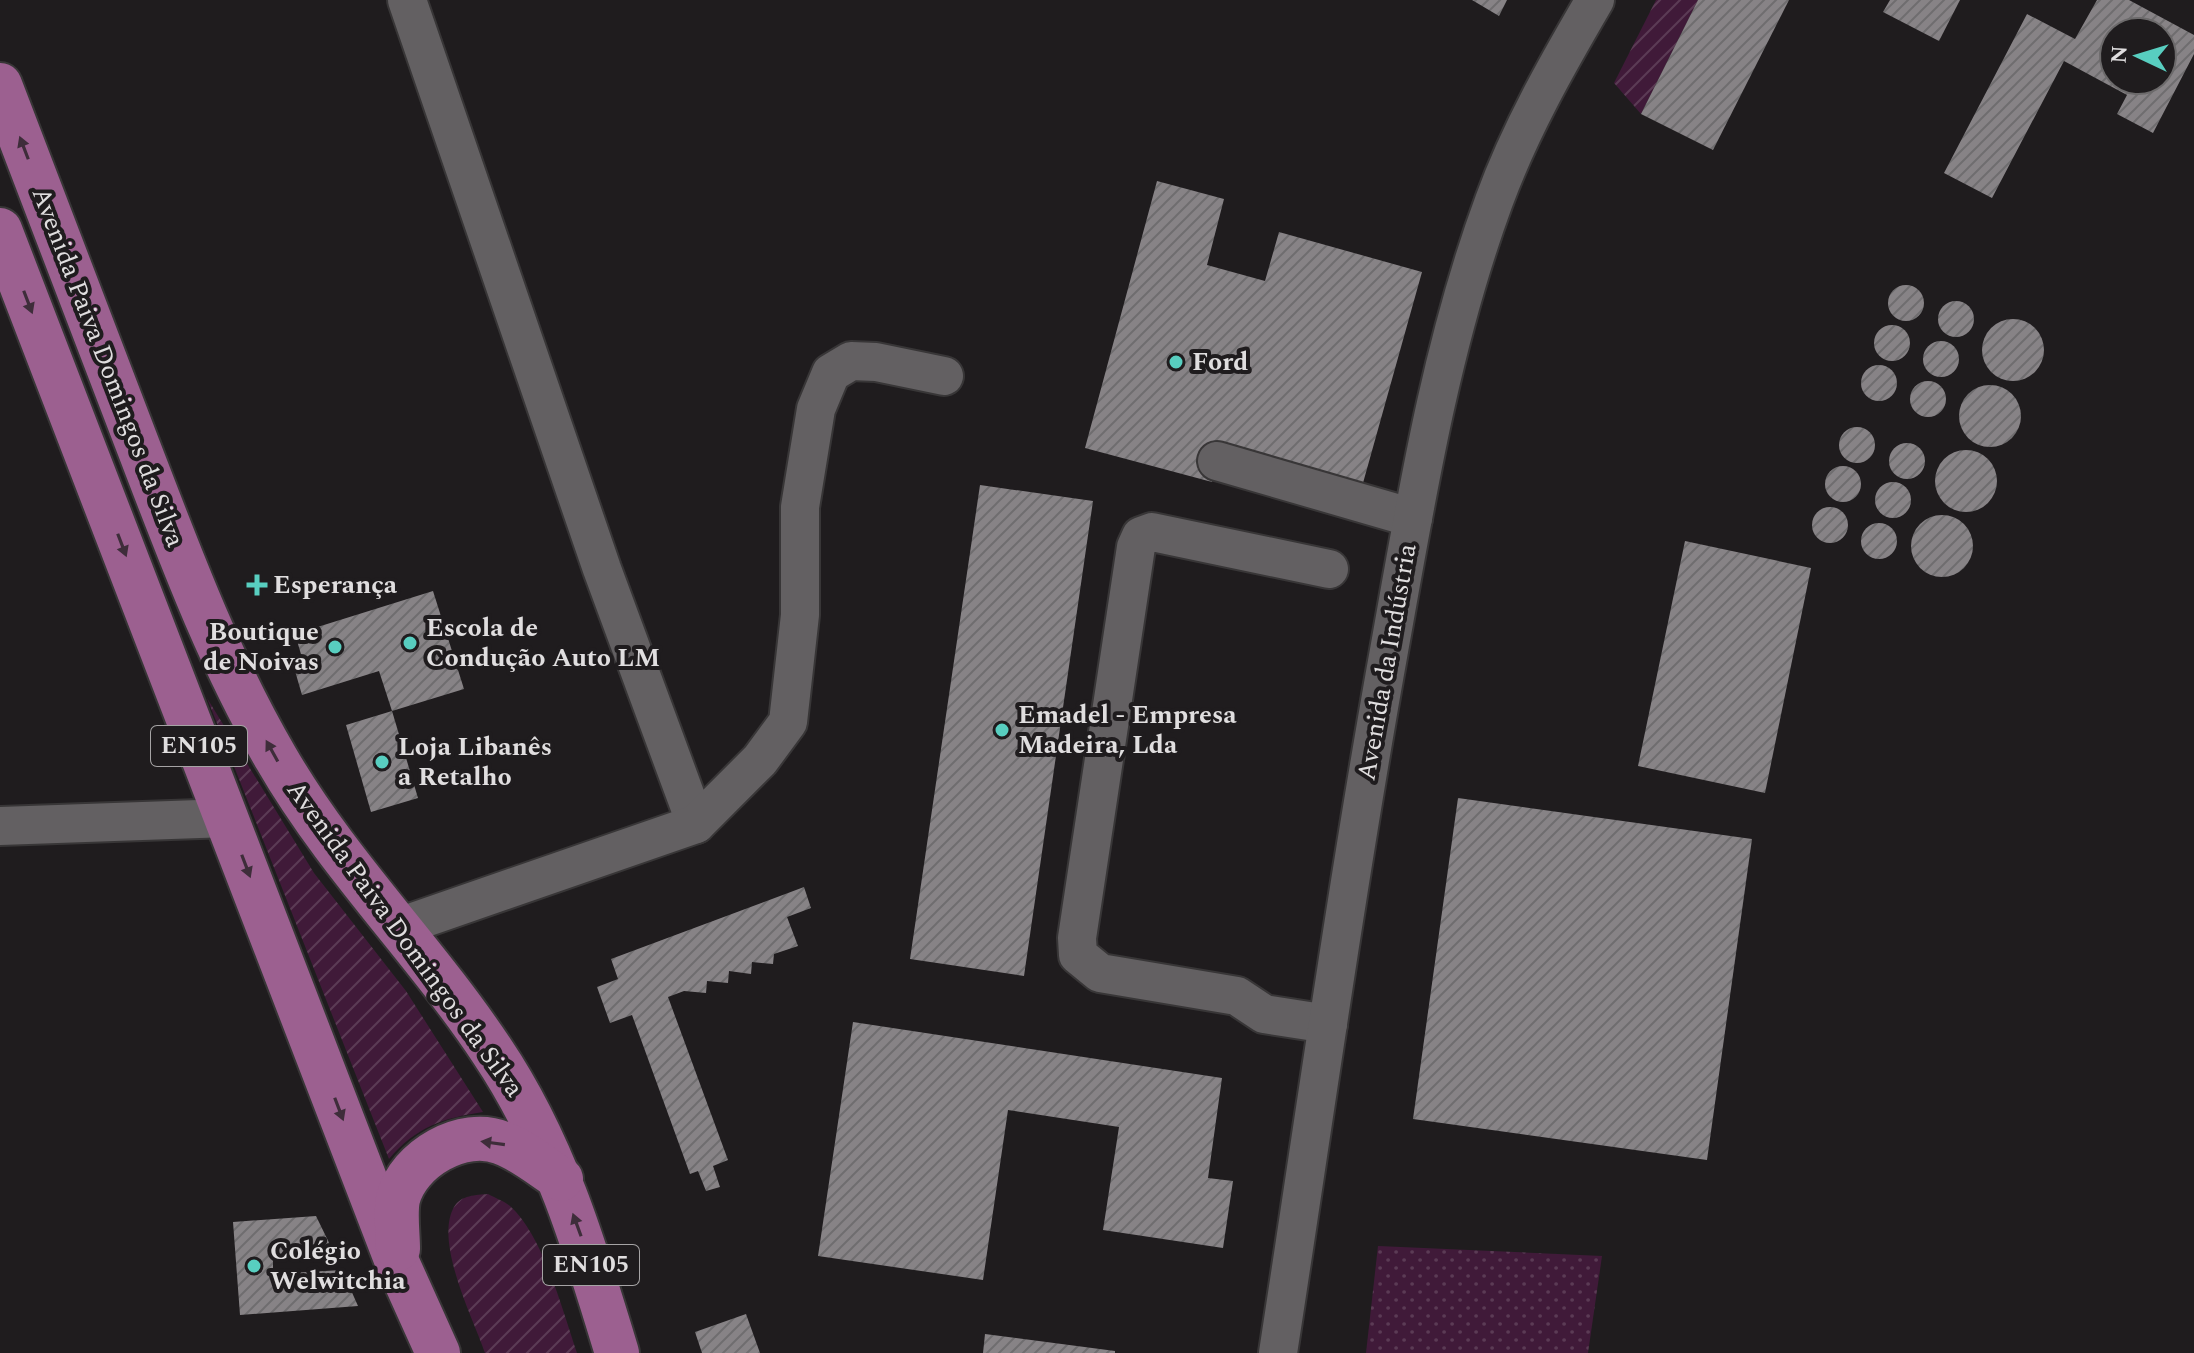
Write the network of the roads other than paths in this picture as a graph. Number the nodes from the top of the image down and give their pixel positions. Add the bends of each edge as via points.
1 (407, 0) edge
2 (1595, 0) edge
3 (0, 85) edge
4 (0, 230) edge
5 (944, 376) dead end
6 (1217, 461) dead end
7 (1413, 518) junction
8 (1329, 569) dead end
9 (228, 818) junction
10 (696, 824) junction
11 (0, 826) edge
12 (396, 928) junction
13 (1328, 1024) junction
14 (561, 1179) junction
15 (397, 1262) junction
16 (438, 1353) edge
17 (617, 1353) edge
18 (1278, 1353) edge

1 - 10 street via 602,569
2 - 7 street, Avenida da Indústria via 1547,82 1495,199 1457,312
12 -> 3 main road, Avenida Paiva Domingos da Silva / EN105 via 328,841 276,759 221,651
4 -> 9 main road, Avenida Paiva Domingos da Silva / EN105
5 - 10 street via 851,361 831,373 816,409 800,507 800,615 788,722 760,760
6 - 7 street
7 - 13 street, Avenida da Indústria
8 - 13 street via 1152,532 1141,536 1077,938 1078,955 1100,973 1237,996 1264,1014
9 - 11 street
9 -> 15 main road, Avenida Paiva Domingos da Silva / EN105
10 - 12 street
12 - 14 main road, Avenida Paiva Domingos da Silva / EN105 via 492,1050
13 - 18 street, Avenida da Indústria
14 -> 15 main road via 501,1142 461,1141 432,1154 413,1171 398,1199
17 -> 14 main road, Avenida Paiva Domingos da Silva / EN105
15 - 16 main road, Avenida Paiva Domingos da Silva / EN105

